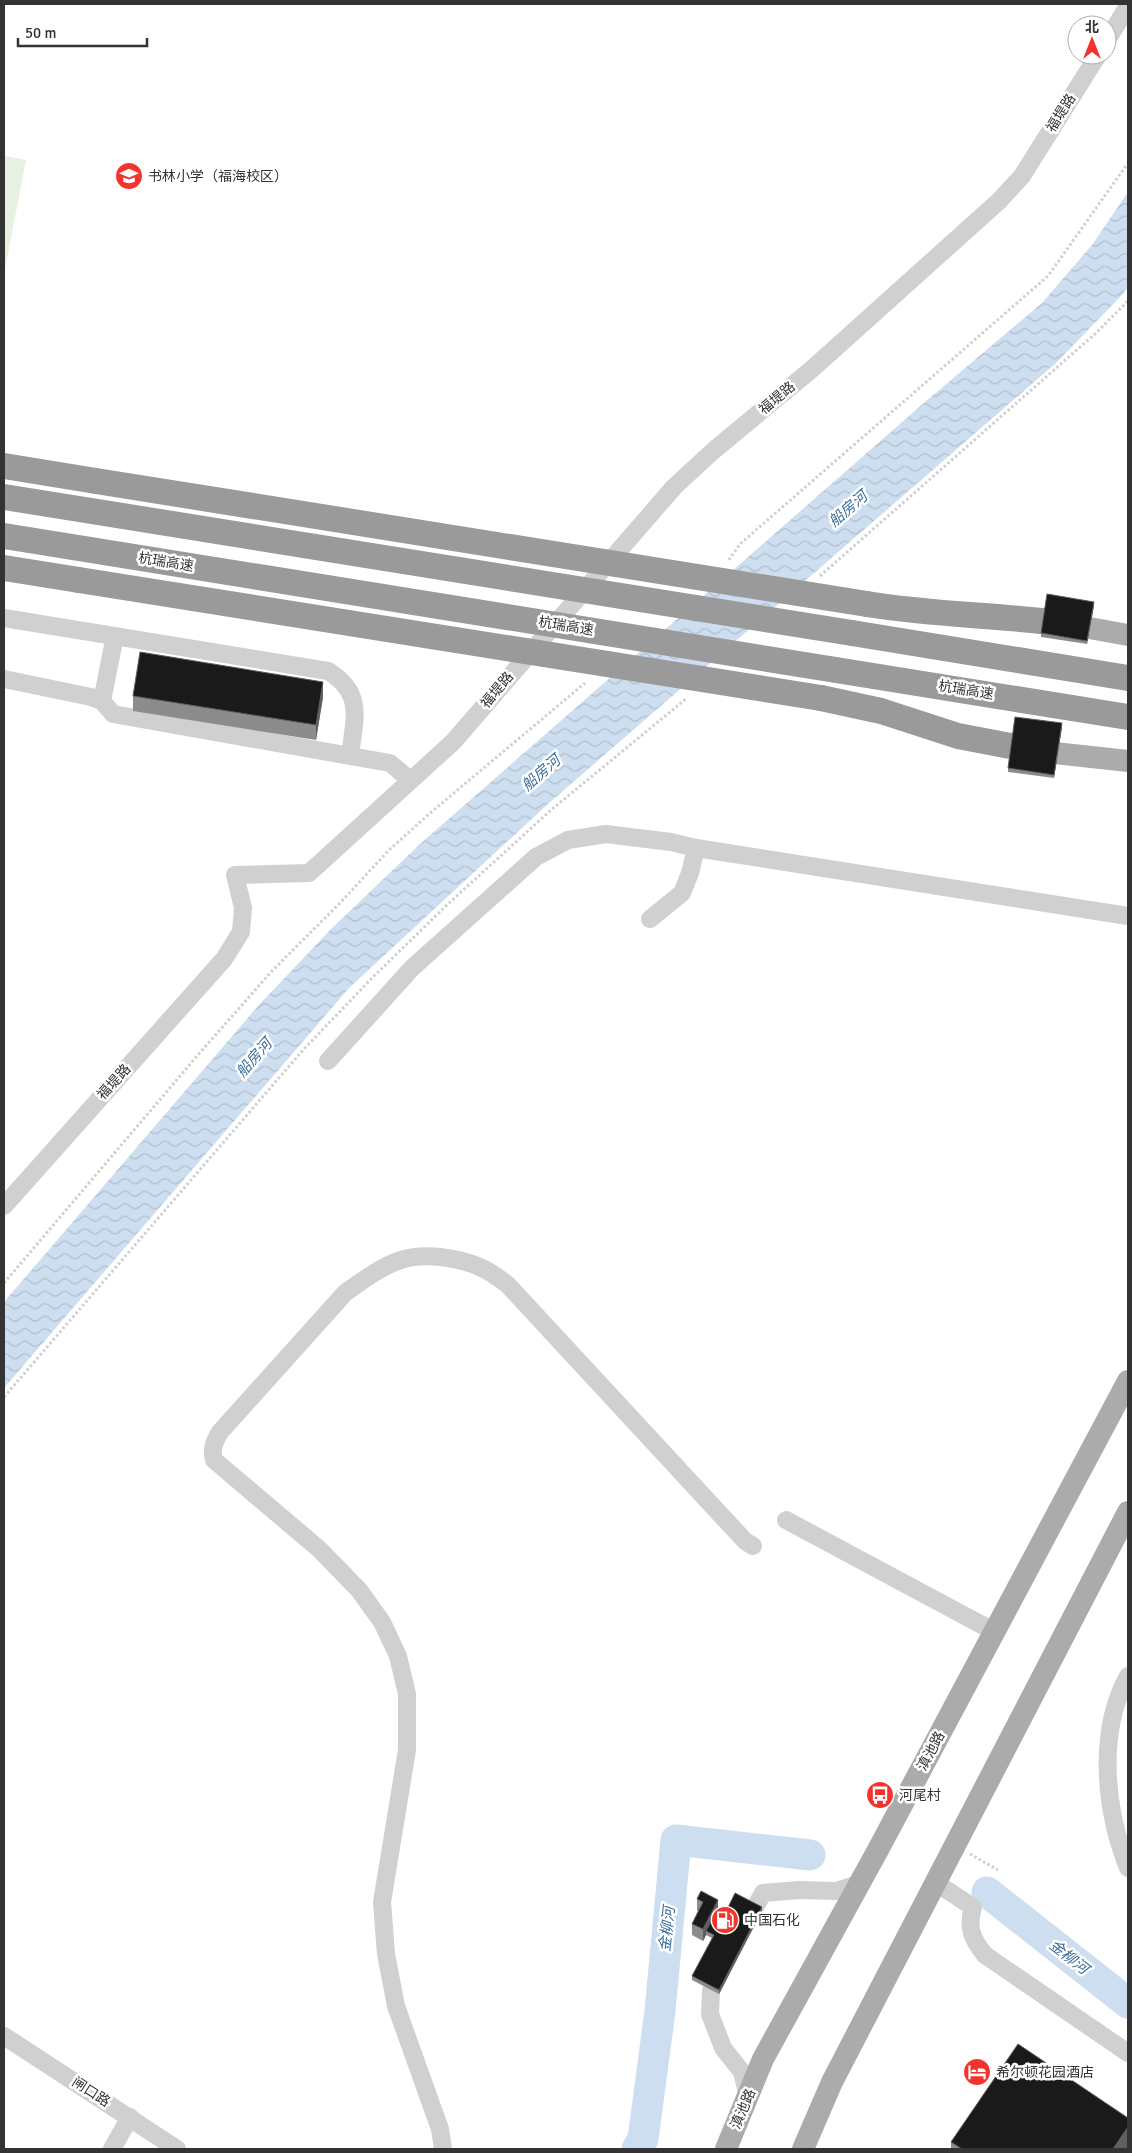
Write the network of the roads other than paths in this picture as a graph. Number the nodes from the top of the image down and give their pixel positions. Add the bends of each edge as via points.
1 (1128, 6) edge
2 (1117, 24) edge
3 (1092, 65) edge
4 (4, 466) edge
5 (4, 497) edge
6 (4, 536) edge
7 (4, 568) edge
8 (4, 618) edge
9 (1067, 624) joint
10 (1128, 635) edge
11 (115, 636) junction
12 (1128, 678) edge
13 (4, 679) edge
14 (102, 701) junction
15 (1128, 716) edge
16 (1036, 751) joint
17 (350, 756) junction
18 (1128, 760) edge
19 (410, 780) junction
20 (696, 848) junction
21 (1128, 916) edge
22 (650, 919) dead end
23 (328, 1061) dead end
24 (4, 1206) edge
25 (1128, 1381) edge
26 (1128, 1512) edge
27 (786, 1520) dead end
28 (753, 1546) dead end
29 (995, 1632) junction
30 (1128, 1676) edge
31 (1128, 1868) edge
32 (860, 1883) junction
33 (936, 1883) junction
34 (737, 1942) edge
35 (728, 1958) edge
36 (4, 2036) edge
37 (1128, 2053) edge
38 (748, 2096) junction
39 (130, 2117) junction
40 (112, 2149) edge
41 (178, 2149) edge
42 (443, 2149) edge
43 (726, 2149) edge
44 (803, 2149) edge

1 - 2 street
3 - 19 street, 福堤路 via 1022,176 999,201 812,369 674,487 452,742
4 - 9 highway, bridge via 867,604 930,613
5 - 12 highway, bridge
6 - 15 highway, 杭瑞高速, bridge
7 - 16 highway, bridge via 821,698 881,711 958,736
8 - 11 street
9 - 10 main road
11 - 14 street
11 - 17 street via 328,671 342,680 353,697 355,714
13 - 14 street
14 - 17 street via 113,714
16 - 18 main road
17 - 19 street via 390,763
19 - 24 street, 福堤路 via 309,873 235,875 243,908 241,932 224,959
20 - 21 street
20 - 22 street via 682,893
20 - 23 street via 606,834 568,840 536,857 412,968
25 - 29 main road, 滇池路
26 - 33 main road
27 - 29 street
28 - 42 street via 508,1285 483,1268 457,1260 425,1256 399,1260 369,1275 345,1293 215,1440 214,1460 319,1549 358,1590 382,1622 398,1656 407,1694 408,1750 382,1902 386,1954 396,2006 440,2129
29 - 32 main road, 滇池路
30 - 31 street via 1112,1727 1108,1775 1113,1823
32 - 34 street via 836,1891 763,1893
32 - 38 main road, 滇池路 via 764,2059
33 - 37 street via 973,1907 970,1932 985,1955
33 - 44 main road via 832,2082
35 - 38 street via 711,1991 710,2014 723,2048 742,2072
36 - 39 street, 闸口路
38 - 43 main road, 滇池路
39 - 40 street
39 - 41 street, 闸口路

